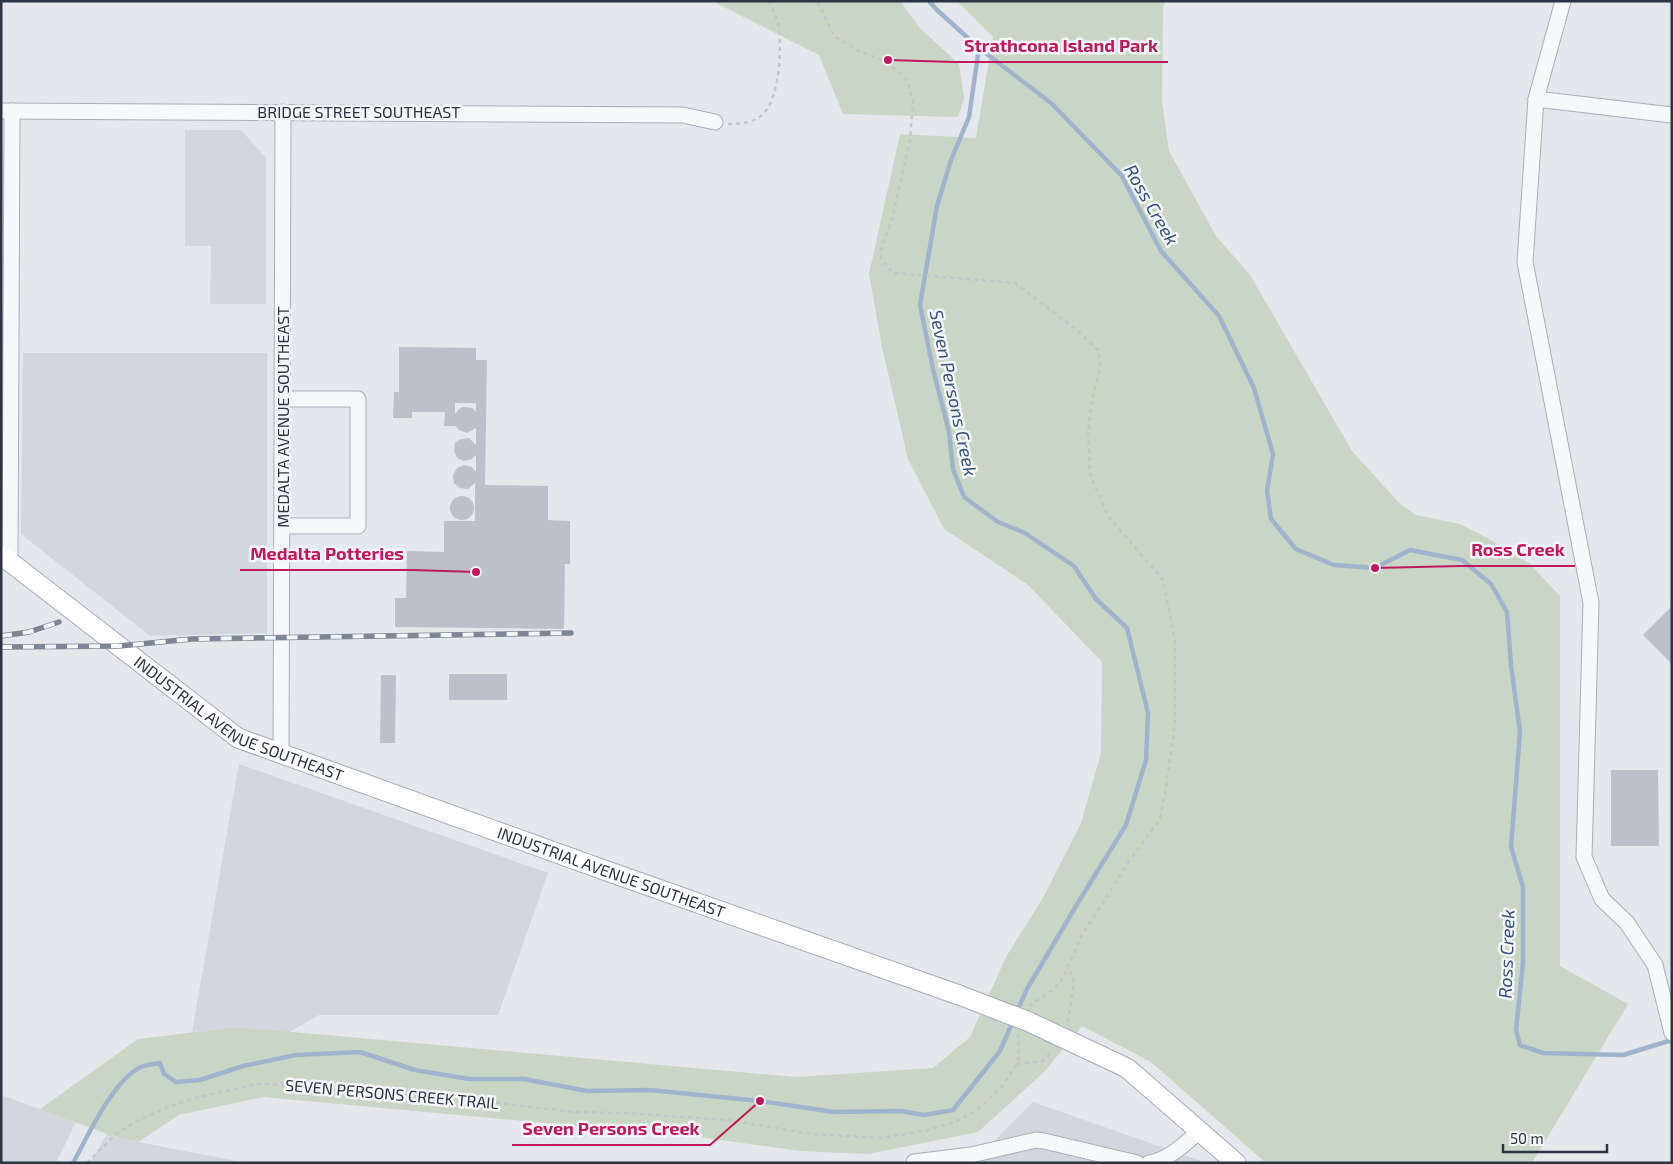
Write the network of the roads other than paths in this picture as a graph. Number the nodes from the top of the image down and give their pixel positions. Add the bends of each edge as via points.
1 (1563, 1) edge
2 (1536, 99) junction
3 (6, 111) edge
4 (283, 112) junction
5 (1672, 115) edge
6 (715, 122) road end
7 (6, 218) edge
8 (282, 399) junction
9 (6, 402) edge
10 (282, 526) junction
11 (6, 558) edge
12 (281, 753) junction
13 (1670, 1026) edge
14 (1200, 1131) junction
15 (1114, 1160) edge
16 (914, 1162) edge
17 (1137, 1163) edge
18 (1149, 1163) edge
19 (1236, 1163) edge

1 - 2 street
2 - 5 street
2 - 13 street via 1525,262 1591,604 1584,857 1602,899 1627,923 1655,965
3 - 4 street, BRIDGE STREET SOUTHEAST
3 - 7 street
4 - 6 street, BRIDGE STREET SOUTHEAST via 683,115
4 - 8 street, MEDALTA AVENUE SOUTHEAST
7 - 9 street
8 - 10 street, MEDALTA AVENUE SOUTHEAST
8 - 10 street via 358,399 358,526
9 - 11 street
10 - 12 street, MEDALTA AVENUE SOUTHEAST
11 - 12 main road, INDUSTRIAL AVENUE SOUTHEAST via 238,738
12 - 14 main road, INDUSTRIAL AVENUE SOUTHEAST, bridge via 1024,1021 1126,1068
14 - 18 street via 1169,1156
14 - 19 main road, INDUSTRIAL AVENUE SOUTHEAST
15 - 16 street via 1036,1140 971,1155
15 - 17 street

